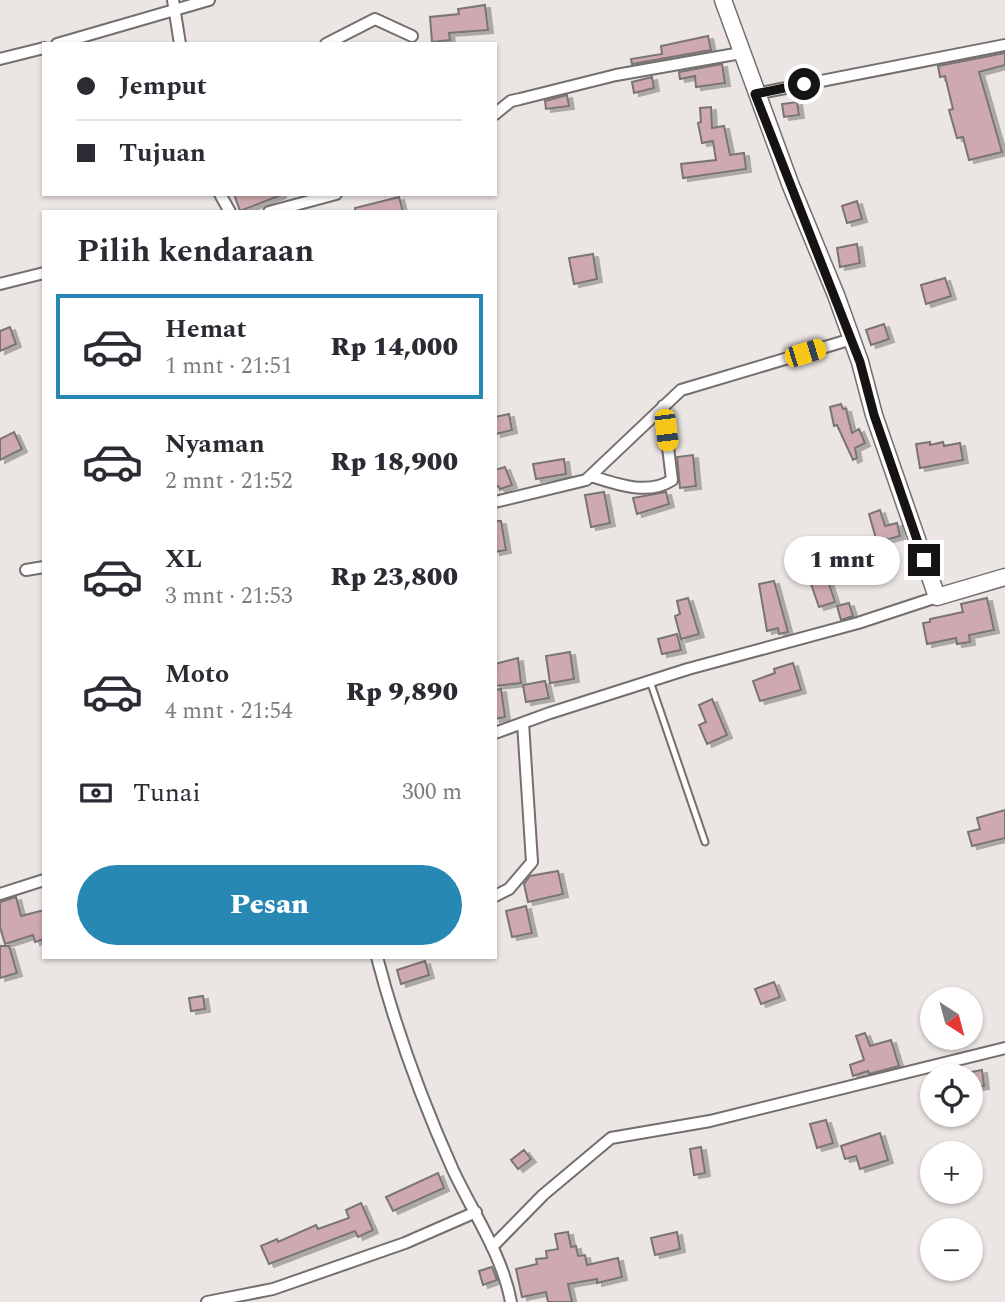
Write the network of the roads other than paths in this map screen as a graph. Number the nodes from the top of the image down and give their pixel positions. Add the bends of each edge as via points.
1 (209, 0) edge
2 (723, 0) edge
3 (173, 5) edge
4 (412, 36) dead end
5 (63, 42) edge
6 (180, 42) edge
7 (330, 42) edge
8 (1005, 45) edge
9 (42, 49) edge
10 (741, 53) junction
11 (0, 60) edge
12 (755, 94) junction
13 (497, 112) edge
14 (329, 196) edge
15 (276, 210) edge
16 (42, 274) edge
17 (0, 285) edge
18 (852, 339) junction
19 (663, 406) junction
20 (591, 476) junction
21 (497, 502) edge
22 (42, 567) edge
23 (26, 570) dead end
24 (1005, 577) edge
25 (937, 597) junction
26 (650, 681) junction
27 (523, 723) junction
28 (497, 732) edge
29 (705, 842) dead end
30 (42, 881) edge
31 (0, 894) edge
32 (497, 895) edge
33 (378, 959) edge
34 (1005, 1048) edge
35 (476, 1212) junction
36 (492, 1247) junction
37 (207, 1302) edge
38 (511, 1302) edge

1 - 3 street
2 - 10 street
3 - 5 street
3 - 6 street
4 - 7 street via 375,19
8 - 12 street
9 - 11 street
10 - 12 street
10 - 13 street via 616,75 511,101
12 - 18 street
14 - 15 street
16 - 17 street
18 - 19 street via 681,390
18 - 25 street
19 - 20 street
19 - 20 street via 672,480 634,488
20 - 21 street via 580,483
22 - 23 street
24 - 25 street
25 - 26 street
26 - 27 street
26 - 29 lane
27 - 28 street
27 - 32 street via 532,862 509,889
30 - 31 street
33 - 35 street via 421,1096
34 - 36 street via 710,1121 611,1138
35 - 36 street
35 - 37 street via 405,1243 273,1289
36 - 38 street

